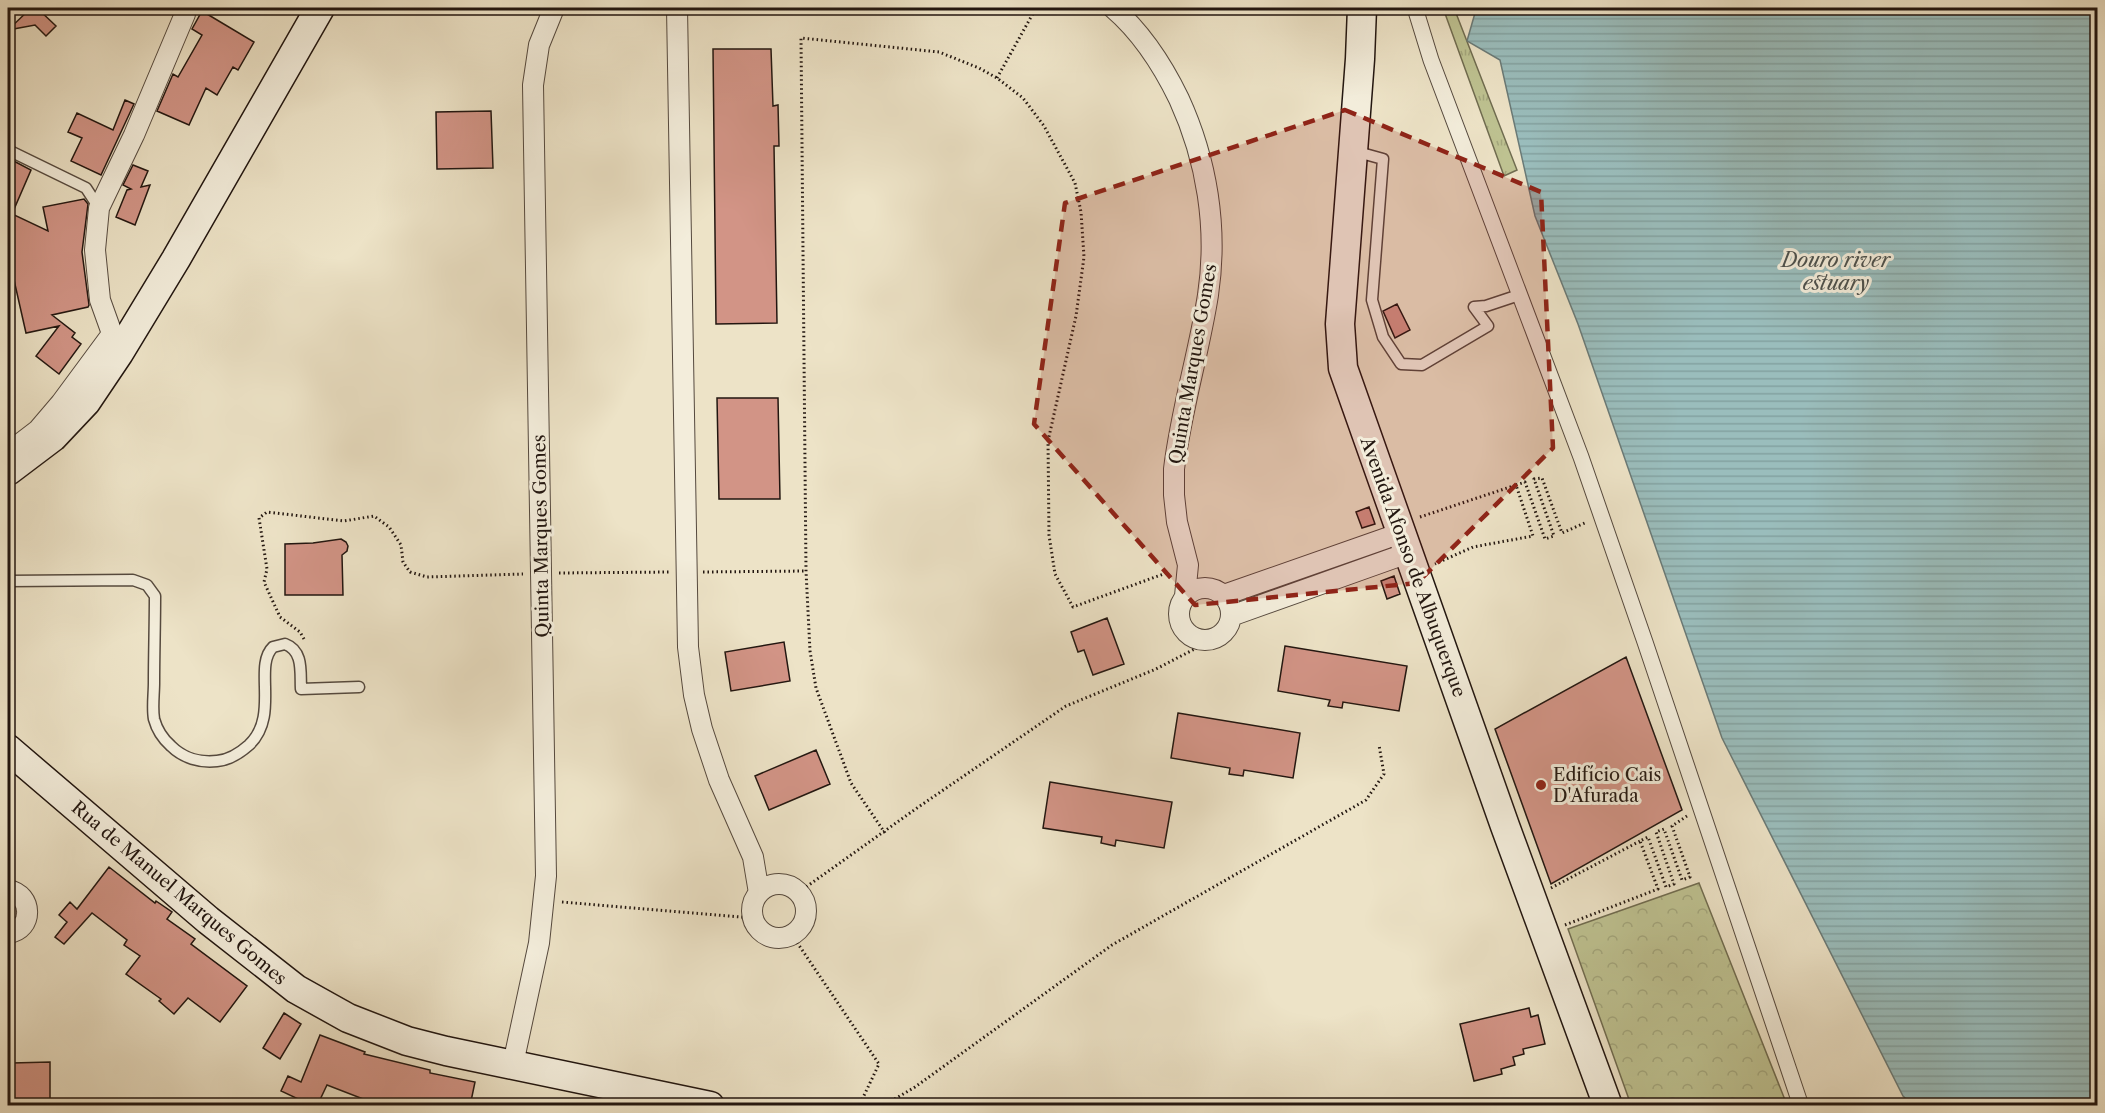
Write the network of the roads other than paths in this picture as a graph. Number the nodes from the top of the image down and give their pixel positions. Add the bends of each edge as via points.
1 (320, 8) edge
2 (554, 8) edge
3 (677, 8) edge
4 (1113, 8) edge
5 (1362, 8) edge
6 (1415, 8) edge
7 (185, 14) dead end
8 (8, 150) edge
9 (1353, 151) junction
10 (99, 208) junction
11 (1519, 295) junction
12 (116, 343) junction
13 (8, 453) edge
14 (8, 471) edge
15 (1410, 544) junction
16 (1188, 565) junction
17 (8, 581) edge
18 (1217, 591) junction
19 (1185, 596) junction
20 (1231, 616) junction
21 (359, 687) dead end
22 (8, 749) edge
23 (753, 857) junction
24 (779, 884) junction
25 (8, 890) edge
26 (759, 893) junction
27 (8, 933) edge
28 (513, 1064) junction
29 (710, 1106) edge
30 (1608, 1106) edge
31 (1801, 1106) edge

1 - 12 main road via 176,259
2 - 28 street, Quinta Marques Gomes via 539,45 533,85 545,901
3 - 23 street via 689,663 702,729 722,789
4 - 16 street, Quinta Marques Gomes via 1145,44 1175,92 1195,139 1207,190 1211,228 1209,282 1178,441 1174,483 1179,534
5 - 9 main road, Avenida Afonso de Albuquerque
6 - 11 street
7 - 10 street
8 - 10 lane via 87,188
9 - 11 lane via 1383,159 1372,300 1383,337 1401,363 1422,365 1488,326 1474,308
9 - 15 main road, Avenida Afonso de Albuquerque via 1341,354 1346,381
10 - 12 street via 95,250 100,300
11 - 31 street via 1581,457
12 - 13 street via 38,430
12 - 14 main road via 86,402 53,437
15 - 18 street
15 - 20 street
15 - 30 main road, Avenida Afonso de Albuquerque via 1531,898
16 - 18 street, Quinta Marques Gomes
16 - 19 street, Quinta Marques Gomes
17 - 21 lane via 133,580 147,585 155,596 154,718 165,740 179,753 196,760 232,757 252,742 264,720 266,657 279,644 291,647 299,656 301,689
18 - 19 street via 1192,590
18 - 20 street, Quinta Marques Gomes via 1228,601
19 - 20 street, Quinta Marques Gomes via 1179,612 1183,628 1197,639 1214,639 1226,630
22 - 28 main road, Rua de Manuel Marques Gomes via 208,920 296,989 348,1018 407,1041
23 - 24 street
23 - 26 street
24 - 26 street
24 - 26 street via 792,887 804,900 806,918 792,935 779,938 763,933 752,909
25 - 27 street via 24,899 28,914 20,929
28 - 29 main road, Rua de Manuel Marques Gomes

